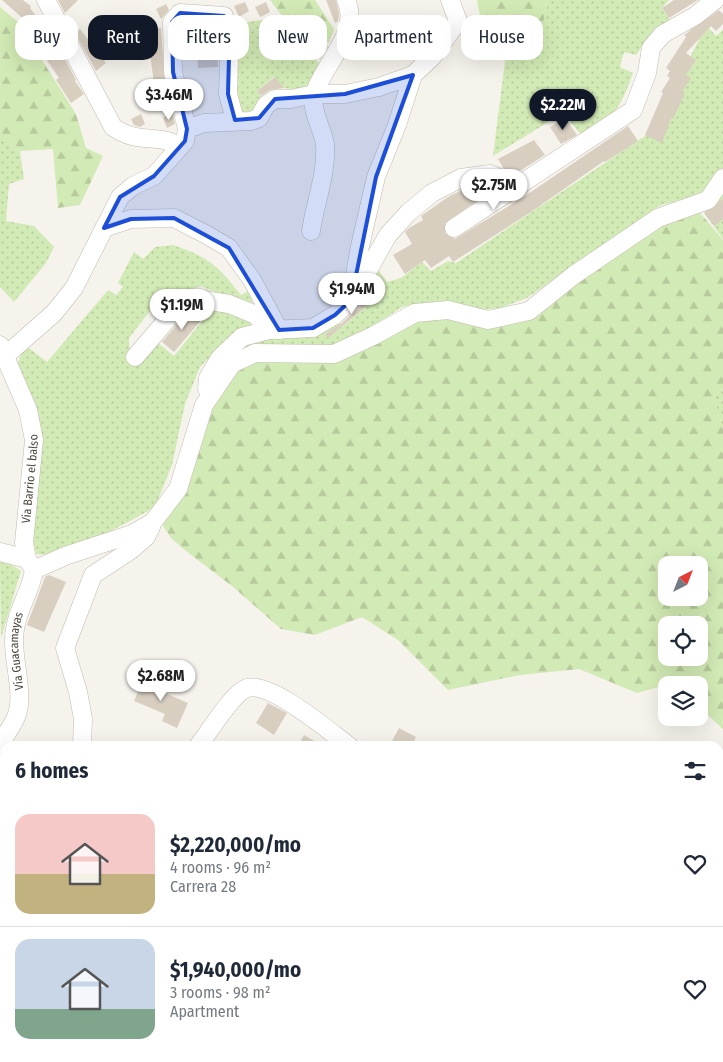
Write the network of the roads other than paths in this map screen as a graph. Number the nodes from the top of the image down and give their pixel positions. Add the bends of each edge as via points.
1 (46, 0) edge
2 (346, 0) edge
3 (450, 0) edge
4 (715, 0) edge
5 (413, 75) junction
6 (314, 94) junction
7 (234, 120) junction
8 (187, 129) junction
9 (180, 147) junction
10 (723, 178) edge
11 (519, 187) junction
12 (104, 228) junction
13 (454, 228) dead end
14 (311, 231) dead end
15 (351, 300) junction
16 (274, 330) junction
17 (2, 350) edge
18 (135, 357) dead end
19 (204, 404) junction
20 (153, 522) junction
21 (0, 552) edge
22 (31, 565) junction
23 (2, 741) edge
24 (82, 741) edge
25 (202, 741) edge
26 (343, 741) edge

1 - 9 street via 114,127 126,136 170,140
2 - 6 street via 349,15 346,34
3 - 5 street via 458,21 433,56
4 - 11 street via 663,34 651,48 647,73 633,110
5 - 6 street via 380,87 345,94
5 - 15 street via 376,177
6 - 7 street via 274,99 266,105 259,118
6 - 14 street via 317,124 324,143 324,160
7 - 8 street via 204,123
7 - 8 street via 228,94 229,56 224,16 180,12 172,22 173,72
8 - 9 street
9 - 12 street via 154,176 133,186 120,197
10 - 19 street via 708,200 658,218 574,274 529,311 488,320 448,310 415,313 334,354 255,353 232,364
11 - 13 street
11 - 15 street via 490,174 461,178 432,193 388,235
12 - 16 street via 130,219 174,218 208,235 229,248 252,280
12 - 17 street via 74,288 54,313
15 - 16 street via 335,315 313,328
16 - 18 street via 247,311 229,304 198,299 172,314
16 - 19 street via 242,337 220,358 208,378
17 - 22 street, Via Barrio el balso via 28,410 34,440 24,543
19 - 20 street via 178,489
20 - 22 street via 132,534
20 - 24 street via 146,537 93,575 65,648 83,719
21 - 22 street
22 - 23 street, Via Guacamayas via 32,585 15,626 13,644 19,700 16,716
25 - 26 street via 238,693 248,688 260,688 300,708

